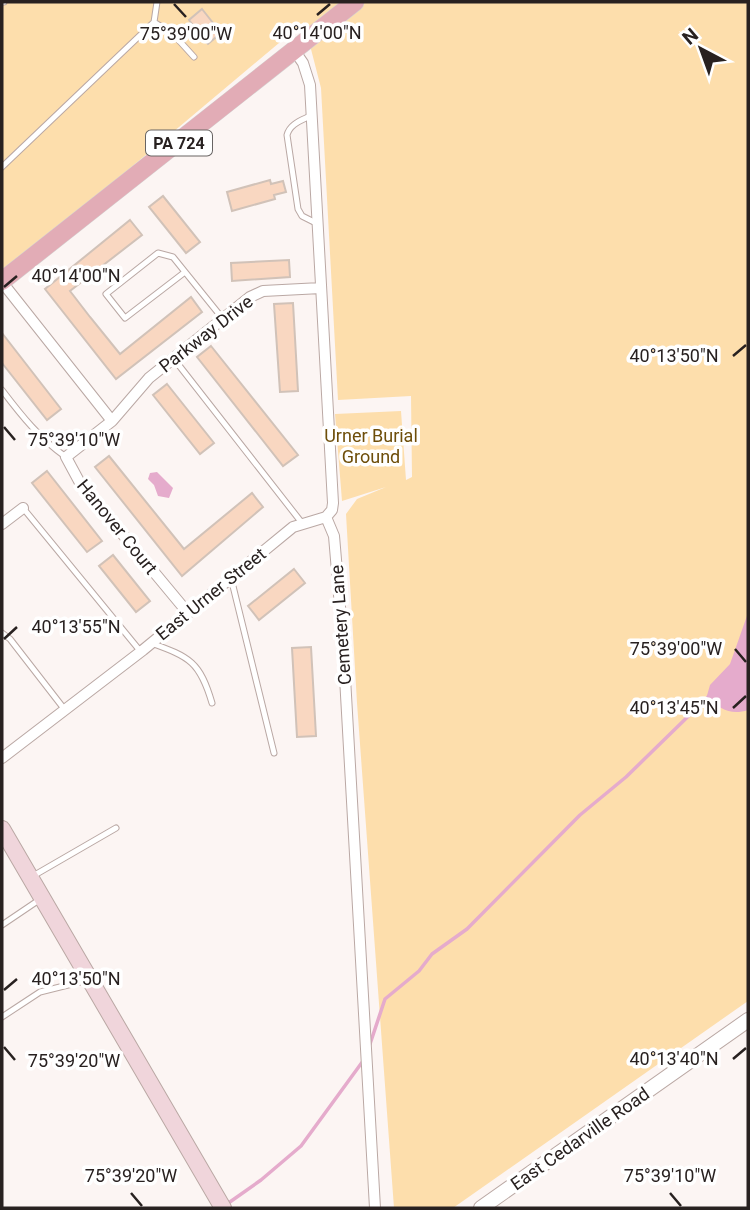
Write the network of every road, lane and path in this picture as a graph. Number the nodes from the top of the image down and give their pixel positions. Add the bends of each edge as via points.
1 (157, 2) edge
2 (355, 2) edge
3 (154, 22) junction
4 (294, 50) junction
5 (194, 57) dead end
6 (312, 115) junction
7 (2, 167) edge
8 (319, 224) junction
9 (185, 272) junction
10 (2, 282) edge
11 (321, 288) junction
12 (223, 319) junction
13 (174, 359) junction
14 (2, 390) edge
15 (112, 421) junction
16 (66, 457) junction
17 (23, 508) joint
18 (326, 517) junction
19 (302, 523) junction
20 (2, 524) edge
21 (231, 578) junction
22 (188, 614) junction
23 (2, 633) edge
24 (151, 643) junction
25 (141, 652) junction
26 (212, 703) dead end
27 (65, 710) junction
28 (274, 753) dead end
29 (2, 758) edge
30 (116, 828) dead end
31 (2, 829) edge
32 (30, 878) junction
33 (42, 898) junction
34 (2, 925) edge
35 (89, 979) junction
36 (2, 1017) edge
37 (748, 1020) edge
38 (221, 1204) edge
39 (375, 1208) edge
40 (481, 1208) edge

1 - 3 lane
2 - 4 main road, PA 724
3 - 5 lane
3 - 7 lane
4 - 6 street, Cemetery Lane via 309,79
4 - 10 main road, PA 724
6 - 8 street, Cemetery Lane
6 - 8 lane via 294,124 287,135 298,209
8 - 11 street, Cemetery Lane
9 - 9 lane via 173,257 159,253 106,294 125,318
9 - 12 lane
10 - 15 street
11 - 12 street, Parkway Drive via 264,291
11 - 18 street, Cemetery Lane via 333,503
12 - 13 street, Parkway Drive
13 - 15 street, Parkway Drive via 149,378
13 - 19 lane
14 - 16 lane via 38,434
15 - 16 street
16 - 22 street, Hanover Court via 80,482
17 - 20 street
17 - 25 lane
18 - 19 street, East Urner Street
18 - 39 street, Cemetery Lane via 334,536 344,642
19 - 21 street, East Urner Street
21 - 22 street, East Urner Street
21 - 28 lane
22 - 24 street, East Urner Street
23 - 27 lane
24 - 25 street, East Urner Street
24 - 26 lane via 187,657 198,669
25 - 27 street, East Urner Street
27 - 29 street, East Urner Street
30 - 32 lane
31 - 32 main road
32 - 33 main road
33 - 34 lane
33 - 35 main road
35 - 36 lane via 40,992
35 - 38 main road
37 - 40 street, East Cedarville Road

